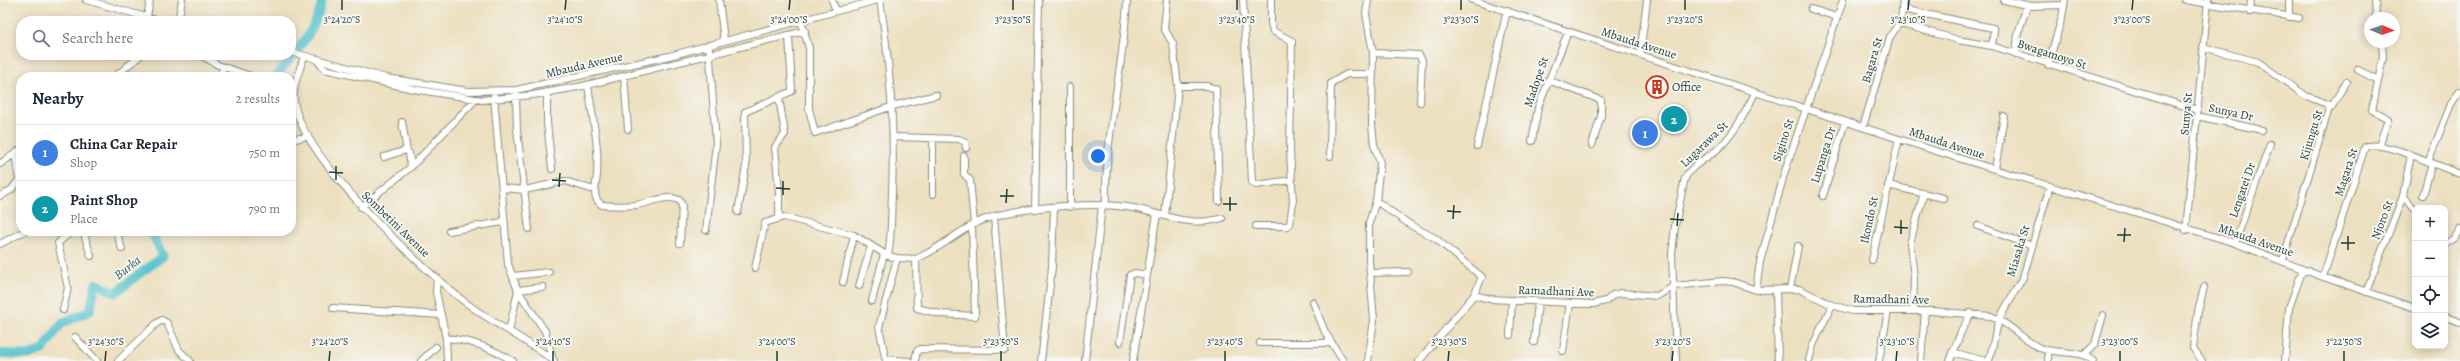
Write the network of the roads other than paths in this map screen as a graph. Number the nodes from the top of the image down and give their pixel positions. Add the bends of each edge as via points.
1 (86, 0) edge
2 (150, 0) edge
3 (182, 0) edge
4 (719, 0) edge
5 (832, 0) edge
6 (879, 0) edge
7 (1039, 0) edge
8 (1127, 0) edge
9 (1167, 0) edge
10 (1243, 0) edge
11 (1271, 0) edge
12 (1368, 0) edge
13 (1472, 0) edge
14 (1646, 0) edge
15 (1843, 0) edge
16 (1903, 0) edge
17 (2004, 0) edge
18 (2184, 0) edge
19 (2251, 0) edge
20 (2289, 0) edge
21 (2375, 0) edge
22 (870, 1) edge
23 (2045, 2) edge
24 (2208, 2) edge
25 (2064, 3) edge
26 (2027, 6) junction
27 (1811, 8) dead end
28 (1507, 10) junction
29 (1902, 10) junction
30 (836, 11) junction
31 (2250, 12) junction
32 (2376, 12) edge
33 (143, 16) edge
34 (147, 16) edge
35 (179, 16) edge
36 (1837, 17) junction
37 (2289, 17) junction
38 (2299, 18) dead end
39 (801, 21) junction
40 (1898, 24) junction
41 (805, 32) junction
42 (1568, 32) junction
43 (789, 35) junction
44 (724, 40) junction
45 (709, 44) junction
46 (1992, 46) junction
47 (2203, 48) junction
48 (2382, 48) edge
49 (1373, 53) junction
50 (296, 54) edge
51 (2016, 54) junction
52 (711, 55) junction
53 (1640, 55) junction
54 (304, 56) junction
55 (135, 60) edge
56 (210, 60) edge
57 (317, 60) junction
58 (2048, 65) junction
59 (223, 66) junction
60 (2358, 70) dead end
61 (120, 72) edge
62 (222, 72) edge
63 (240, 72) edge
64 (1373, 74) junction
65 (624, 76) junction
66 (1548, 80) junction
67 (2378, 80) junction
68 (296, 82) edge
69 (2346, 82) dead end
70 (588, 85) junction
71 (1178, 86) junction
72 (1070, 87) dead end
73 (2460, 91) edge
74 (493, 92) junction
75 (547, 92) junction
76 (1755, 93) junction
77 (936, 95) dead end
78 (516, 96) junction
79 (494, 98) junction
80 (779, 98) junction
81 (475, 100) junction
82 (1420, 102) dead end
83 (296, 106) edge
84 (893, 106) junction
85 (1805, 108) junction
86 (2331, 108) junction
87 (2197, 113) junction
88 (2004, 116) dead end
89 (402, 122) dead end
90 (1845, 122) junction
91 (1863, 127) junction
92 (628, 129) dead end
93 (2262, 130) dead end
94 (308, 136) junction
95 (894, 137) junction
96 (933, 138) junction
97 (296, 139) edge
98 (1899, 139) junction
99 (1532, 141) dead end
100 (2270, 144) dead end
101 (1592, 145) dead end
102 (1477, 146) dead end
103 (2380, 146) junction
104 (966, 148) dead end
105 (407, 151) junction
106 (14, 154) joint
107 (2411, 155) junction
108 (964, 156) dead end
109 (1330, 156) dead end
110 (384, 157) dead end
111 (2430, 162) junction
112 (0, 164) edge
113 (16, 164) edge
114 (411, 167) junction
115 (552, 169) dead end
116 (1995, 169) junction
117 (2460, 174) edge
118 (1292, 180) junction
119 (16, 184) edge
120 (1888, 185) junction
121 (2050, 186) junction
122 (502, 188) junction
123 (525, 190) junction
124 (594, 190) junction
125 (1924, 193) junction
126 (932, 194) dead end
127 (2423, 195) dead end
128 (0, 196) edge
129 (1823, 196) dead end
130 (2403, 196) junction
131 (1943, 198) dead end
132 (1219, 201) dead end
133 (1376, 201) junction
134 (1104, 205) junction
135 (361, 207) junction
136 (1054, 207) junction
137 (1070, 207) junction
138 (2412, 207) edge
139 (1035, 210) junction
140 (738, 212) dead end
141 (1157, 214) junction
142 (1165, 216) junction
143 (994, 217) junction
144 (779, 218) junction
145 (1222, 218) dead end
146 (504, 222) junction
147 (973, 225) junction
148 (1256, 226) dead end
149 (1978, 226) dead end
150 (529, 229) dead end
151 (2460, 229) edge
152 (706, 230) dead end
153 (2186, 230) junction
154 (449, 231) dead end
155 (854, 235) junction
156 (16, 236) edge
157 (66, 236) edge
158 (86, 236) edge
159 (118, 236) edge
160 (680, 243) dead end
161 (2235, 243) junction
162 (2448, 243) edge
163 (0, 244) edge
164 (871, 246) junction
165 (1798, 246) dead end
166 (2032, 246) junction
167 (122, 250) dead end
168 (886, 255) junction
169 (92, 256) dead end
170 (897, 258) junction
171 (916, 259) junction
172 (1872, 260) dead end
173 (2283, 260) junction
174 (755, 268) dead end
175 (2303, 269) junction
176 (549, 272) dead end
177 (1408, 272) dead end
178 (1370, 273) junction
179 (1147, 275) junction
180 (513, 276) junction
181 (2324, 277) junction
182 (437, 278) junction
183 (843, 282) dead end
184 (859, 286) dead end
185 (1674, 286) junction
186 (543, 287) dead end
187 (2204, 287) dead end
188 (1790, 289) junction
189 (518, 290) junction
190 (1756, 290) junction
191 (1776, 290) junction
192 (2366, 292) junction
193 (1474, 295) junction
194 (1512, 300) junction
195 (872, 301) dead end
196 (1313, 302) dead end
197 (1538, 302) junction
198 (1570, 303) junction
199 (1832, 305) junction
200 (2412, 307) edge
201 (333, 308) dead end
202 (63, 310) dead end
203 (1888, 311) junction
204 (1913, 311) junction
205 (1925, 311) junction
206 (1971, 313) junction
207 (2103, 314) dead end
208 (441, 315) junction
209 (2448, 318) edge
210 (2000, 319) junction
211 (2460, 322) edge
212 (509, 331) junction
213 (1510, 335) dead end
214 (75, 337) dead end
215 (446, 338) junction
216 (1120, 342) dead end
217 (1534, 342) dead end
218 (1260, 343) dead end
219 (1332, 343) junction
220 (436, 347) dead end
221 (1563, 351) dead end
222 (2048, 351) junction
223 (1952, 352) junction
224 (2084, 355) junction
225 (886, 360) edge
226 (1809, 360) edge
227 (97, 361) edge
228 (118, 361) edge
229 (190, 361) edge
230 (421, 361) edge
231 (447, 361) edge
232 (513, 361) edge
233 (554, 361) edge
234 (909, 361) edge
235 (915, 361) edge
236 (1041, 361) edge
237 (1085, 361) edge
238 (1133, 361) edge
239 (1343, 361) edge
240 (1368, 361) edge
241 (1419, 361) edge
242 (1676, 361) edge
243 (1778, 361) edge
244 (1879, 361) edge
245 (1921, 361) edge
246 (1950, 361) edge
247 (1985, 361) edge
248 (1989, 361) edge
249 (2048, 361) edge
250 (2092, 361) edge
251 (2202, 361) edge
252 (2285, 361) edge

1 - 33 street
2 - 34 street
3 - 35 street
4 - 44 street
5 - 30 street
6 - 22 street, Mbauda Avenue
6 - 84 street
7 - 139 street
8 - 134 street via 1124,47 1107,165
9 - 71 street via 1164,28 1173,44
10 - 118 street via 1252,182 1256,184
11 - 118 street via 1273,31 1292,42 1289,138
12 - 49 street via 1366,14
13 - 28 street, Mbauda Avenue
14 - 53 street
15 - 36 street, Sigino St
16 - 29 street, Bagara St
17 - 26 street
18 - 24 street
19 - 31 street
20 - 37 street
21 - 32 street
22 - 30 street, Mbauda Avenue
23 - 25 street
23 - 26 street
24 - 31 street
24 - 47 street, Sunya St
25 - 58 street
26 - 51 street via 2018,33
27 - 36 street
28 - 42 street, Mbauda Avenue
28 - 102 street
29 - 40 street, Bagara St
29 - 46 street via 1992,28
30 - 39 street, Mbauda Avenue
31 - 37 street
36 - 85 street, Sigino St
37 - 38 street
39 - 41 street
39 - 44 street, Mbauda Avenue
40 - 46 street, Bwagamoyo St
40 - 91 street, Bagara St via 1890,37
41 - 43 street
41 - 84 street via 810,57 809,109 815,133
42 - 53 street, Mbauda Avenue
42 - 66 street, Madope St
43 - 52 street
43 - 80 street via 793,87 789,94
44 - 45 street, Mbauda Avenue
45 - 52 street
45 - 74 street, Mbauda Avenue via 587,76
46 - 51 street, Bwagamoyo St
47 - 86 street, Kijungu St via 2258,62 2300,92 2327,102
47 - 87 street, Sunya St
48 - 67 street
49 - 64 street
49 - 82 street via 1419,55 1422,60
50 - 54 street, Mbauda Avenue
51 - 58 street, Bwagamoyo St
52 - 65 street
52 - 152 street via 716,144
53 - 76 street, Mbauda Avenue
54 - 57 street, Mbauda Avenue
54 - 68 street, Sombetini Avenue
55 - 61 street
56 - 59 street
57 - 74 street, Mbauda Avenue via 386,78 467,91
57 - 81 street via 324,69 391,85
58 - 87 street, Bwagamoyo St
59 - 62 street
59 - 63 street
60 - 67 street
64 - 109 street via 1347,74 1331,83
64 - 133 street via 1372,125 1380,163
65 - 70 street
65 - 92 street
66 - 99 street, Madope St via 1538,108
66 - 101 street via 1601,100 1601,116
67 - 103 street via 2372,110 2388,120
69 - 86 street
70 - 75 street
70 - 124 street via 596,149
71 - 132 street via 1207,86 1216,89
71 - 142 street
72 - 137 street
73 - 111 street via 2451,104
74 - 79 street
75 - 78 street
75 - 115 street via 547,123
76 - 85 street, Mbauda Avenue
76 - 185 street, Lugarawa St via 1734,133 1688,172 1685,178 1674,238
77 - 84 street
78 - 79 street
78 - 123 street via 516,130
79 - 81 street
79 - 122 street
80 - 140 street via 745,112 746,166
80 - 144 street via 785,134 775,146 780,192
81 - 114 street
83 - 94 street, Sombetini Avenue
84 - 95 street
85 - 90 street, Mbauda Avenue
85 - 190 street, Sigino St via 1762,254
86 - 173 street, Kijungu St
87 - 93 street, Sunya Dr
87 - 153 street, Sunya St
88 - 116 street
89 - 105 street
90 - 91 street, Mbauda Avenue
90 - 129 street, Lupanga Dr
91 - 98 street, Mbauda Avenue
94 - 97 street
94 - 135 street, Sombetini Avenue via 332,172
95 - 96 street
95 - 168 street via 891,232
96 - 104 street via 959,139 965,142
96 - 126 street
98 - 116 street, Mbauda Avenue
98 - 120 street, Ikondo St
100 - 161 street, Lengatei Dr
103 - 107 street
103 - 181 street, Magara St via 2368,145 2363,150
105 - 110 street
105 - 114 street
106 - 112 street
106 - 113 street
107 - 111 street
107 - 130 street, Njoro St
108 - 147 street via 965,176 970,180
111 - 117 street
111 - 127 street
114 - 135 street
116 - 121 street, Mbauda Avenue
118 - 148 street via 1293,210 1290,224
119 - 128 street
120 - 125 street, Ikondo St
120 - 172 street, Ikondo St
121 - 153 street, Mbauda Avenue
121 - 166 street, Miasaka St
122 - 123 street
122 - 146 street
123 - 124 street via 565,181
123 - 150 street
124 - 160 street via 602,204 636,205 670,198 679,200 682,205
125 - 131 street, Ikondo St
125 - 204 street via 1910,243 1914,281
130 - 138 street
130 - 192 street, Njoro St
133 - 178 street via 1369,223
133 - 193 street via 1412,226 1435,238 1480,274 1483,279
134 - 137 street
134 - 141 street
134 - 237 street
135 - 182 street, Sombetini Avenue
136 - 137 street
136 - 139 street
136 - 236 street via 1053,254
139 - 143 street
141 - 142 street
141 - 179 street
142 - 145 street via 1194,223
143 - 147 street
143 - 235 street via 1006,350 920,349 917,350
144 - 155 street via 790,218
144 - 174 street via 764,223
146 - 154 street
146 - 180 street via 507,260
147 - 171 street
147 - 171 street via 975,316 941,314 917,308
149 - 166 street
151 - 162 street
153 - 161 street, Mbauda Avenue
155 - 164 street
155 - 183 street
156 - 163 street
157 - 202 street via 58,243 69,293 63,302
158 - 169 street
159 - 167 street
161 - 173 street, Mbauda Avenue
164 - 168 street
164 - 184 street
165 - 188 street
166 - 210 street, Miasaka St via 2020,284
168 - 170 street
168 - 195 street
170 - 171 street
170 - 225 street via 879,325
173 - 175 street, Mbauda Avenue
175 - 181 street, Mbauda Avenue
175 - 252 street via 2289,308
176 - 180 street
177 - 178 street
178 - 240 street via 1374,320
179 - 216 street via 1135,273 1130,276
179 - 238 street
180 - 189 street
181 - 192 street, Mbauda Avenue
182 - 208 street via 436,292
182 - 212 street, Sombetini Avenue via 462,299
185 - 190 street, Ramadhani Ave via 1723,281
185 - 198 street, Ramadhani Ave via 1657,296 1625,292 1613,295 1598,304
185 - 242 street, Lugarawa St
186 - 189 street
187 - 251 street via 2193,348
188 - 191 street, Ramadhani Ave
188 - 199 street, Ramadhani Ave via 1805,291
189 - 212 street
189 - 233 street via 542,325
190 - 191 street, Ramadhani Ave
191 - 243 street
192 - 200 street, Mbauda Avenue
193 - 194 street, Ramadhani Ave
193 - 241 street
194 - 197 street, Ramadhani Ave
194 - 213 street
196 - 219 street
197 - 198 street, Ramadhani Ave
197 - 217 street
198 - 221 street
199 - 203 street, Ramadhani Ave via 1860,312
199 - 226 street via 1813,345
201 - 208 street
203 - 204 street, Ramadhani Ave
203 - 244 street
204 - 205 street, Ramadhani Ave
205 - 206 street, Ramadhani Ave
205 - 245 street
206 - 210 street, Ramadhani Ave
206 - 223 street
207 - 224 street via 2095,344
208 - 215 street
209 - 211 street
210 - 222 street, Ramadhani Ave via 2034,345
210 - 248 street, Miasaka St
212 - 233 street, Sombetini Avenue
214 - 227 street
215 - 231 street
215 - 232 street via 471,342
218 - 219 street
219 - 239 street
220 - 230 street
222 - 224 street, Ramadhani Ave
222 - 249 street
223 - 246 street
223 - 247 street
224 - 250 street
225 - 234 street
228 - 229 street via 162,320 167,323 178,350

